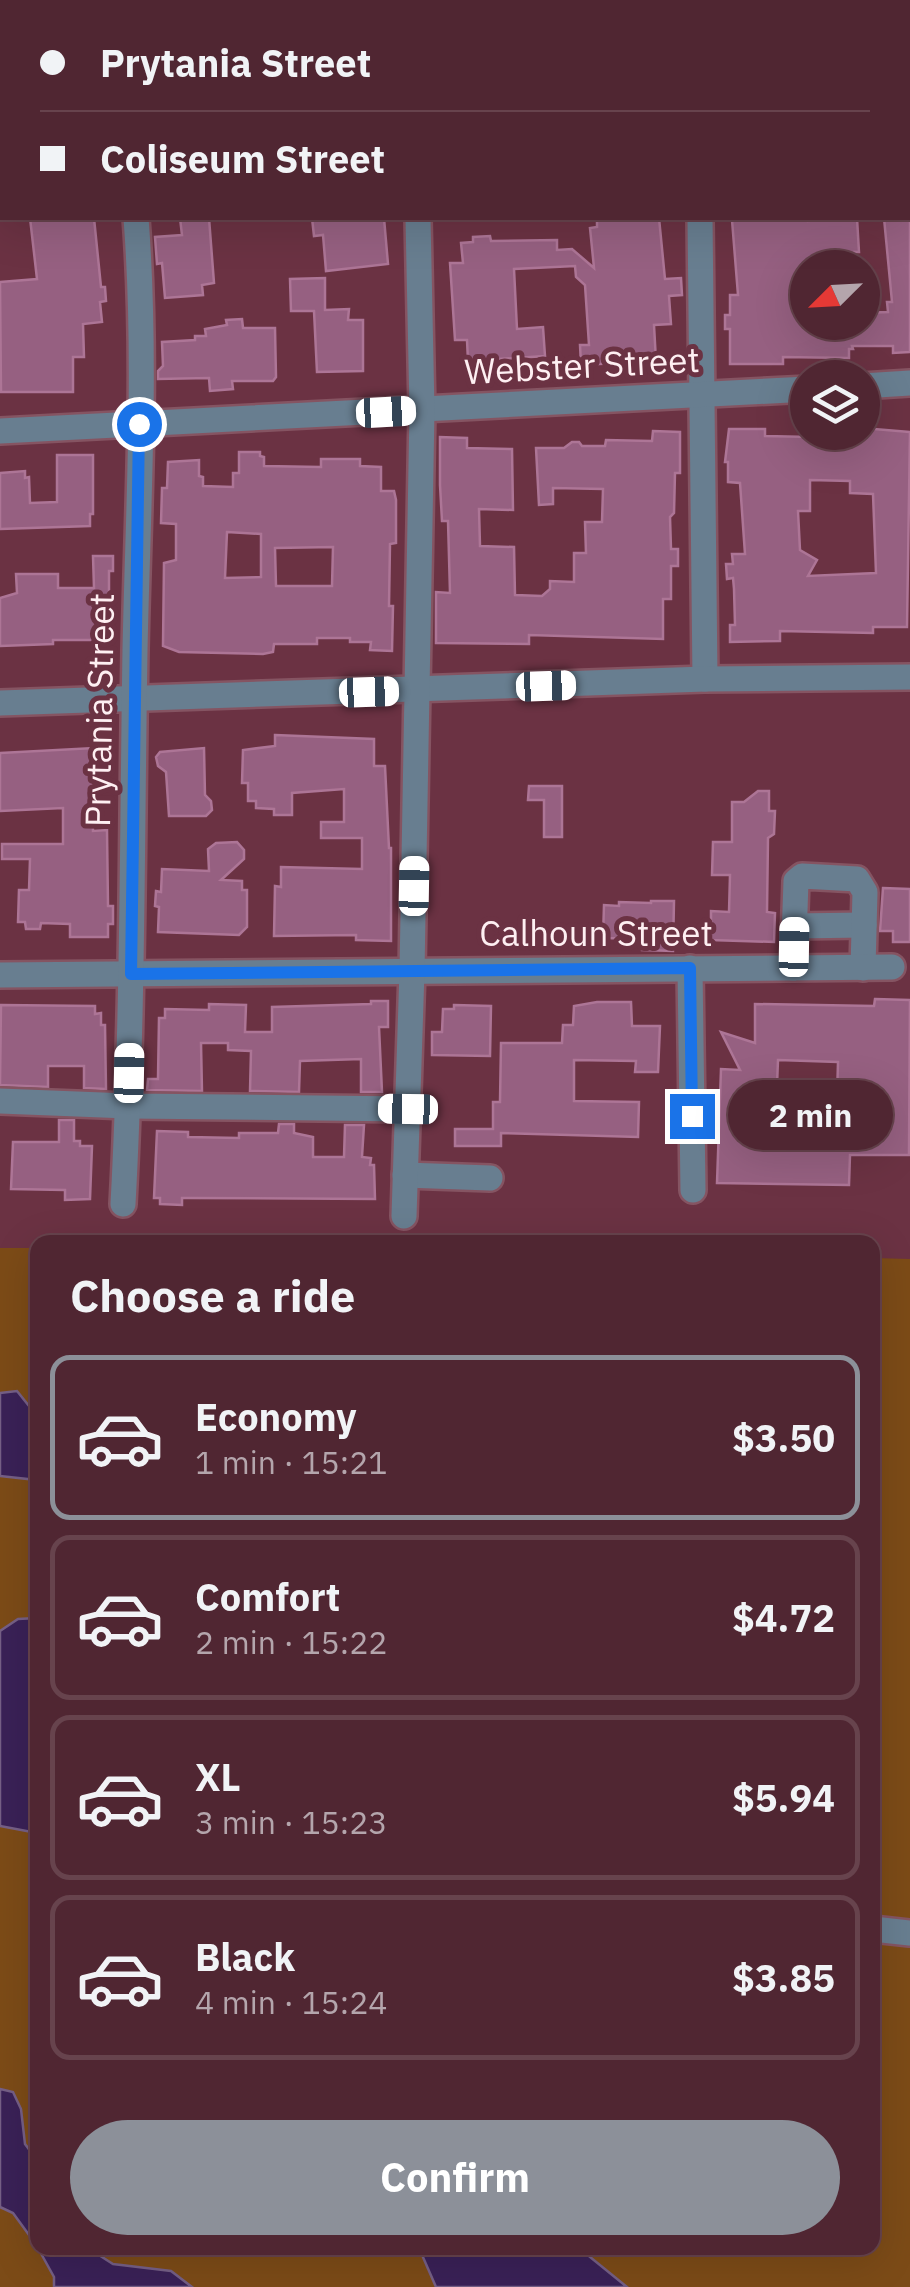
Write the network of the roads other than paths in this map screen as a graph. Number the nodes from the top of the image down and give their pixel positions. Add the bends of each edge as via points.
1 (136, 220) edge
2 (418, 220) edge
3 (700, 220) edge
4 (910, 383) edge
5 (880, 385) edge
6 (790, 390) edge
7 (704, 394) junction
8 (422, 410) junction
9 (139, 424) junction
10 (0, 431) edge
11 (910, 677) edge
12 (705, 679) junction
13 (418, 691) junction
14 (134, 700) junction
15 (0, 703) edge
16 (864, 924) junction
17 (794, 926) junction
18 (900, 967) edge
19 (690, 968) junction
20 (793, 968) junction
21 (863, 968) junction
22 (412, 971) junction
23 (131, 974) junction
24 (0, 975) edge
25 (0, 1101) edge
26 (128, 1106) junction
27 (408, 1109) junction
28 (405, 1175) junction
29 (490, 1178) dead end
30 (693, 1190) dead end
31 (122, 1204) dead end
32 (404, 1216) dead end
33 (880, 1931) edge
34 (910, 1933) edge

1 - 9 street, Prytania Street
2 - 8 street
3 - 7 street
4 - 5 street
6 - 7 street, Webster Street
7 - 8 street, Webster Street
7 - 12 street
8 - 9 street, Webster Street
8 - 13 street
9 - 10 street, Webster Street
9 - 14 street, Prytania Street
11 - 12 street
12 - 13 street
13 - 14 street
13 - 22 street
14 - 15 street
14 - 23 street, Prytania Street
16 - 17 street
16 - 17 street via 865,892 857,879 802,876 796,881
16 - 21 street
17 - 20 street
18 - 21 street, Calhoun Street
19 - 20 street, Calhoun Street
19 - 22 street, Calhoun Street
19 - 30 street
20 - 21 street, Calhoun Street
22 - 23 street, Calhoun Street
22 - 27 street
23 - 24 street, Calhoun Street
23 - 26 street, Prytania Street
25 - 26 street
26 - 27 street
26 - 31 street, Prytania Street
27 - 28 street
28 - 29 street
28 - 32 street
33 - 34 street

